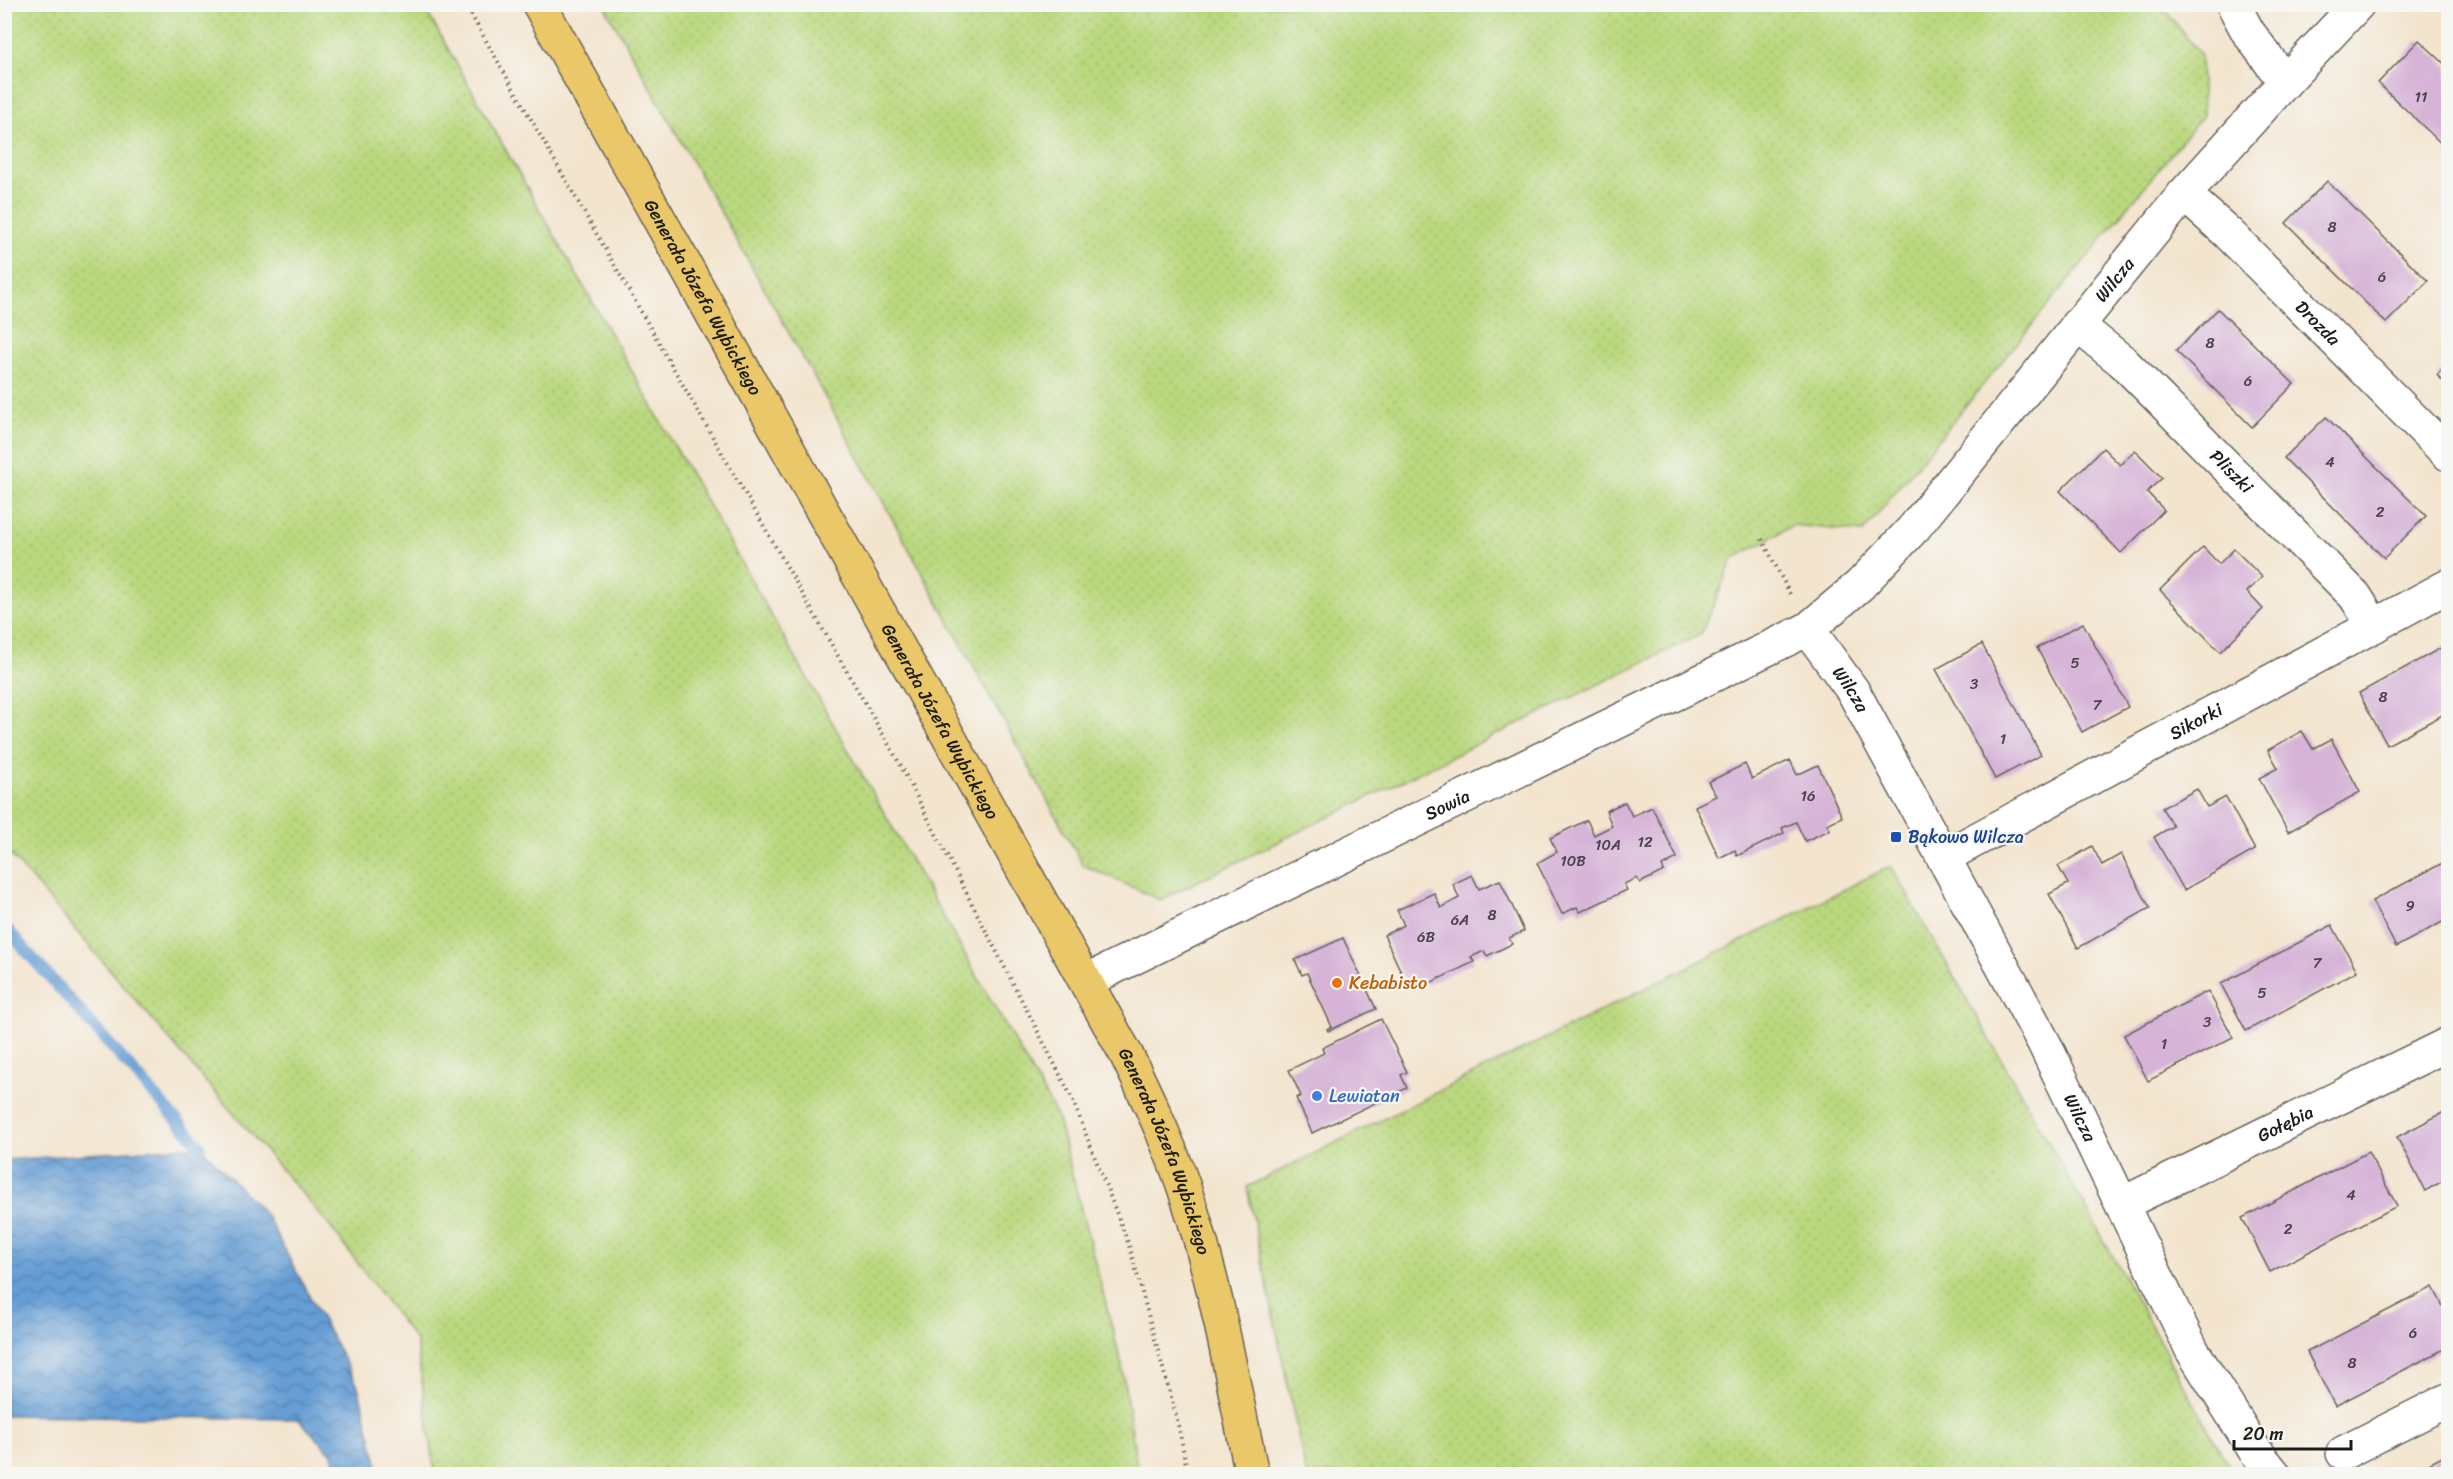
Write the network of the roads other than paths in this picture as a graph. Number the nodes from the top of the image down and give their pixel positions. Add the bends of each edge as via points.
1 (539, 4) edge
2 (2234, 4) edge
3 (2358, 4) edge
4 (2285, 82) junction
5 (2184, 194) junction
6 (2077, 325) junction
7 (2448, 454) edge
8 (2448, 586) edge
9 (2374, 626) junction
10 (1808, 629) junction
11 (1944, 857) junction
12 (1086, 981) junction
13 (2448, 1044) edge
14 (2122, 1204) junction
15 (2448, 1400) edge
16 (2343, 1453) dead end
17 (1252, 1474) edge
18 (2274, 1474) edge

1 - 12 main road, Generała Józefa Wybickiego
2 - 4 street via 2248,32
3 - 4 street, Wilcza
4 - 5 street, Wilcza
5 - 6 street, Wilcza
5 - 7 street, Drozda via 2228,233
6 - 9 street, Pliszki via 2122,361 2355,596
6 - 10 street, Wilcza via 1913,529 1860,585
8 - 9 street, Sikorki
9 - 11 street, Sikorki
10 - 11 street, Wilcza via 1853,691
10 - 12 street, Sowia
11 - 14 street, Wilcza via 2044,1043
12 - 17 main road, Generała Józefa Wybickiego via 1154,1113 1190,1205 1212,1286
13 - 14 street, Gołębia
14 - 18 street, Wilcza via 2192,1350
15 - 16 street

